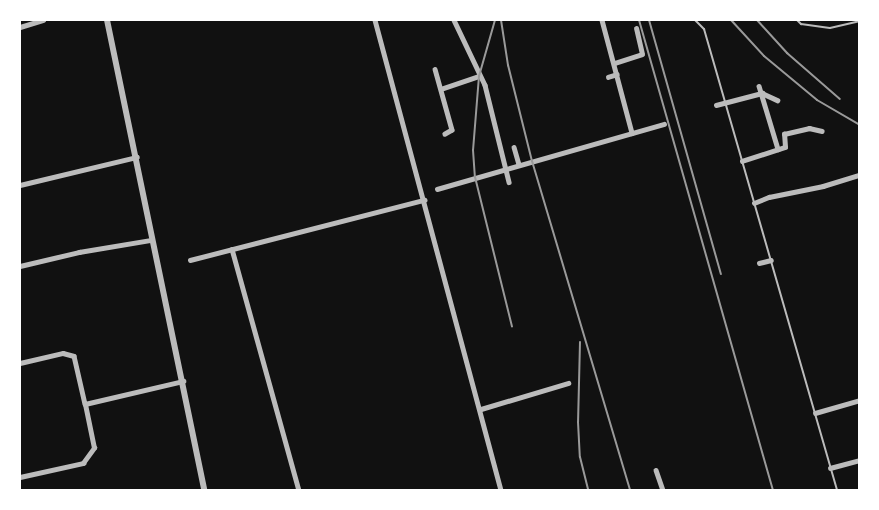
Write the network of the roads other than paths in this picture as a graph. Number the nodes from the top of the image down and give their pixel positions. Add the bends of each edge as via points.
1 (43, 20) edge
2 (107, 20) edge
3 (375, 20) edge
4 (454, 20) edge
5 (602, 20) edge
6 (695, 20) edge
7 (797, 20) edge
8 (860, 21) edge
9 (20, 27) edge
10 (636, 28) dead end
11 (615, 63) junction
12 (435, 69) dead end
13 (617, 74) junction
14 (479, 76) junction
15 (608, 77) dead end
16 (759, 86) dead end
17 (441, 89) junction
18 (762, 93) junction
19 (777, 100) dead end
20 (724, 103) junction
21 (716, 105) dead end
22 (664, 124) dead end
23 (822, 131) dead end
24 (632, 133) junction
25 (445, 134) dead end
26 (514, 147) dead end
27 (778, 149) junction
28 (137, 158) junction
29 (742, 161) junction
30 (519, 164) junction
31 (507, 169) junction
32 (860, 175) edge
33 (509, 182) dead end
34 (20, 185) edge
35 (437, 189) dead end
36 (424, 200) junction
37 (754, 203) junction
38 (151, 240) dead end
39 (232, 249) junction
40 (190, 260) dead end
41 (771, 260) junction
42 (759, 263) dead end
43 (20, 266) edge
44 (20, 363) edge
45 (183, 381) junction
46 (568, 383) dead end
47 (860, 400) edge
48 (85, 404) junction
49 (481, 409) junction
50 (815, 413) junction
51 (860, 460) edge
52 (830, 468) junction
53 (656, 470) dead end
54 (20, 477) edge
55 (204, 490) edge
56 (299, 490) edge
57 (501, 490) edge
58 (663, 490) edge
59 (837, 490) edge

1 - 9 street
2 - 28 street
3 - 36 street
4 - 14 street
5 - 11 street
6 - 20 lane via 704,29
7 - 8 lane via 830,28
10 - 11 street via 642,54
11 - 13 street
12 - 17 street
13 - 15 street
13 - 24 street
14 - 17 street
14 - 31 street
16 - 18 street
17 - 25 street via 452,130
18 - 19 street
18 - 20 street
18 - 27 street
20 - 21 street
20 - 29 lane
22 - 24 street
23 - 27 street via 808,128 784,134 785,147
24 - 30 street
26 - 30 street
27 - 29 street
28 - 34 street
28 - 45 street
29 - 37 lane
30 - 31 street
31 - 33 street
31 - 35 street
32 - 37 street
36 - 39 street
36 - 49 street
37 - 41 lane
38 - 43 street
39 - 40 street
39 - 56 street
41 - 42 street
41 - 50 lane
44 - 48 street via 63,353 74,356
45 - 48 street
45 - 55 street
46 - 49 street
47 - 50 street
48 - 54 street via 94,448 83,463
49 - 57 street
50 - 52 lane
51 - 52 street
52 - 59 lane
53 - 58 street

